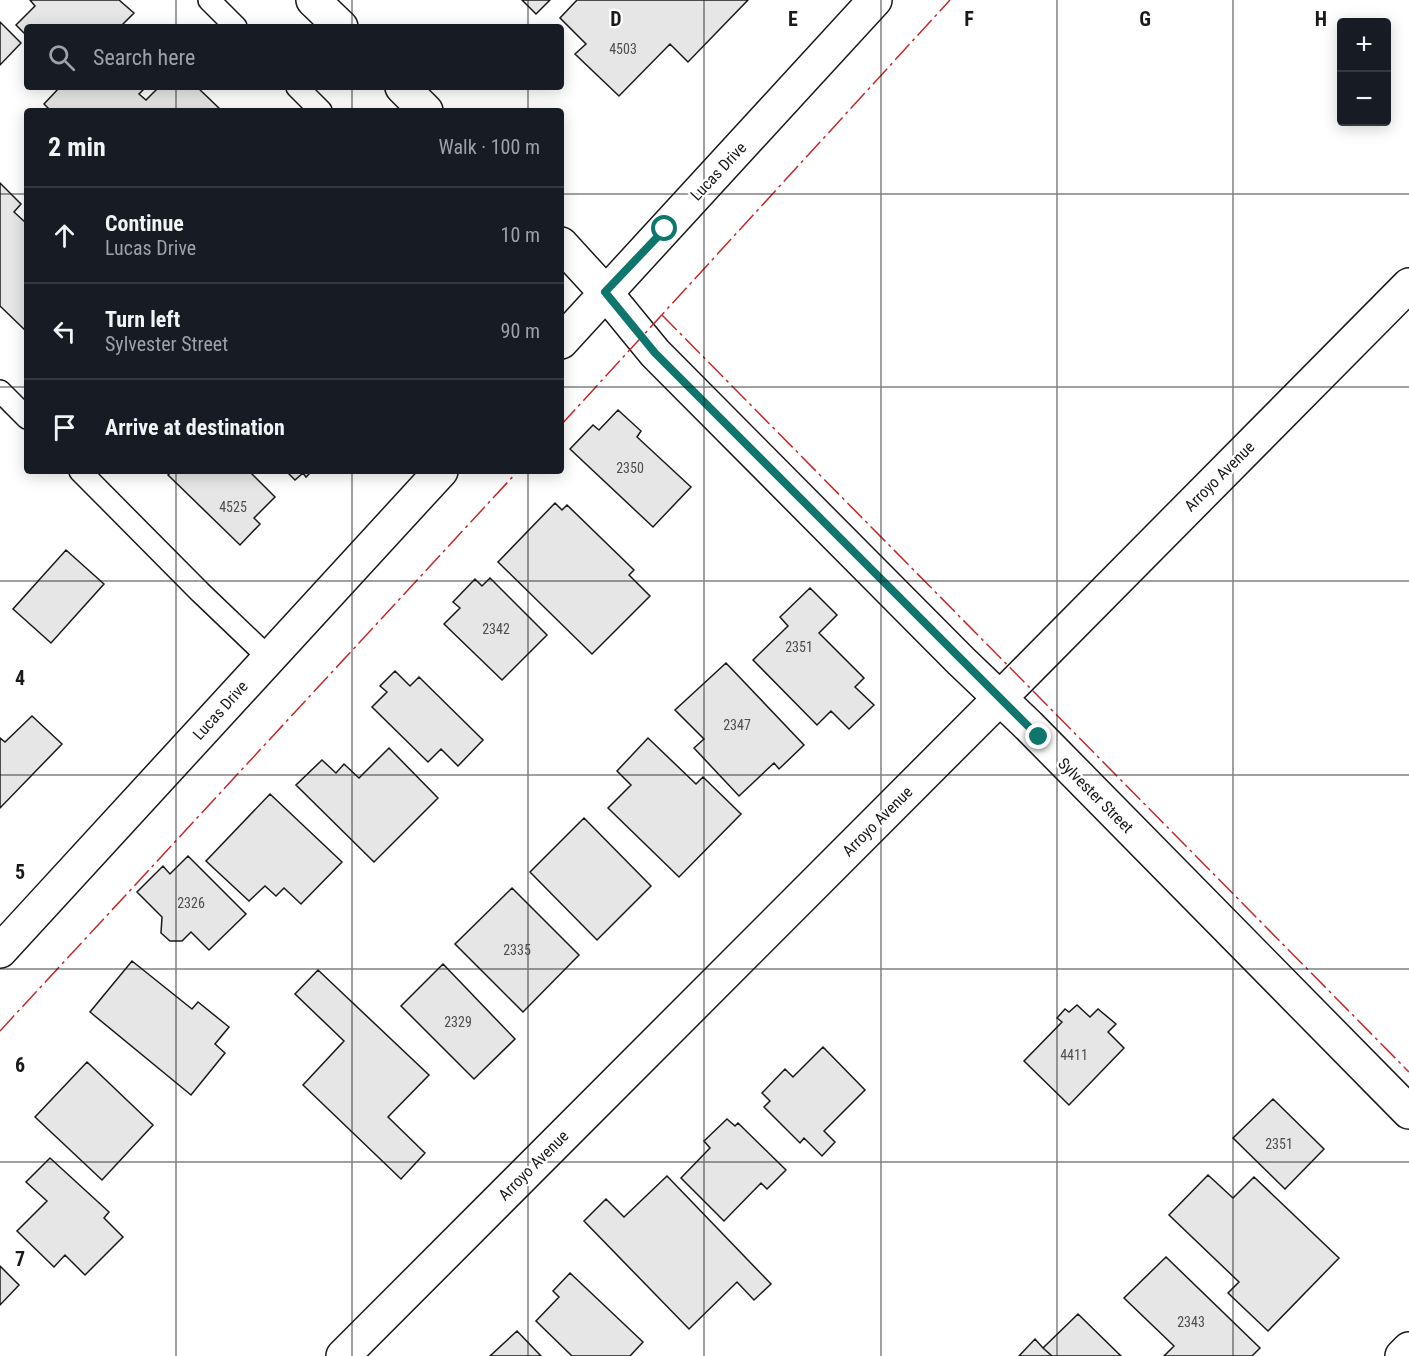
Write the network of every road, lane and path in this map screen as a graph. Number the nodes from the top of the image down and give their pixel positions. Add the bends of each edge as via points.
1 (209, 0) edge
2 (314, 0) edge
3 (876, 0) edge
4 (234, 24) edge
5 (338, 24) edge
6 (300, 90) edge
7 (405, 90) edge
8 (318, 108) edge
9 (423, 108) edge
10 (564, 247) edge
11 (1409, 285) edge
12 (605, 292) junction
13 (564, 339) edge
14 (0, 391) edge
15 (24, 415) edge
16 (83, 474) edge
17 (438, 474) edge
18 (268, 657) junction
19 (1000, 698) junction
20 (0, 951) edge
21 (1409, 1112) edge
22 (1409, 1349) edge
23 (343, 1356) edge
24 (1402, 1356) edge

1 - 4 lane
2 - 5 street
3 - 12 street, Lucas Drive
6 - 8 lane
7 - 9 street
10 - 12 street, Sylvester Street
11 - 19 street, Arroyo Avenue
12 - 13 street, Lucas Drive
12 - 19 street, Sylvester Street via 655,353
14 - 15 lane
16 - 18 lane
17 - 18 street, Lucas Drive
18 - 20 street, Lucas Drive
19 - 21 street, Sylvester Street
19 - 23 street, Arroyo Avenue
22 - 24 street

